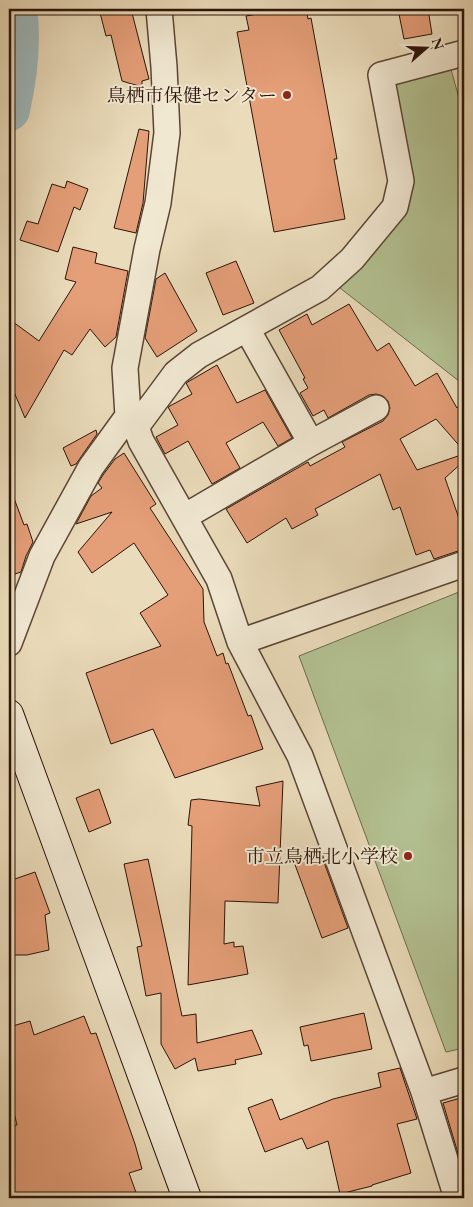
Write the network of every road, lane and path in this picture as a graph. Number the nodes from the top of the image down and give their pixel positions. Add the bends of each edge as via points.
1 (159, 9) edge
2 (464, 53) edge
3 (247, 329) junction
4 (376, 408) dead end
5 (132, 421) junction
6 (310, 443) junction
7 (184, 516) junction
8 (464, 564) edge
9 (240, 642) junction
10 (9, 643) edge
11 (10, 720) edge
12 (464, 1080) edge
13 (424, 1092) junction
14 (187, 1198) edge
15 (457, 1198) edge

1 - 5 street via 167,134 158,203 125,368
2 - 3 street via 380,75 401,181 395,207 352,259 320,288
3 - 5 street via 199,355 176,373
3 - 6 street
4 - 6 street
5 - 7 street
5 - 10 street via 91,467 42,556
6 - 7 street
7 - 9 street via 219,579
8 - 9 street
9 - 13 street via 300,756
11 - 14 street
12 - 13 street
13 - 15 street

